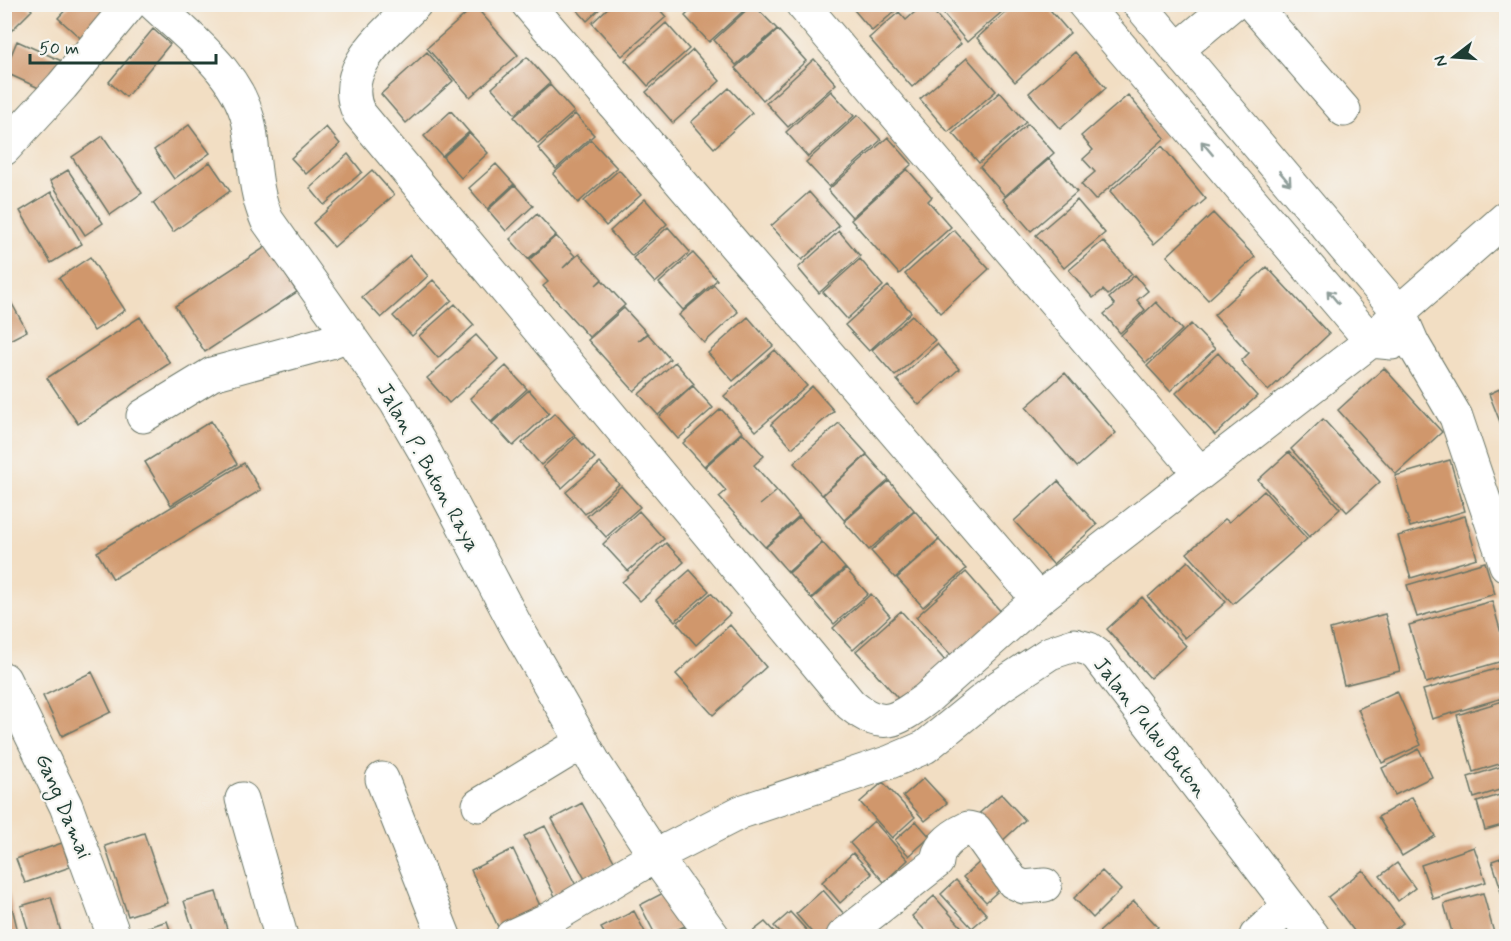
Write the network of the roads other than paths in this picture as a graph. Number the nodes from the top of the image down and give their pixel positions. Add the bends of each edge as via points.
1 (130, 4) edge
2 (154, 4) edge
3 (415, 4) edge
4 (528, 4) edge
5 (802, 4) edge
6 (1084, 4) edge
7 (1139, 4) edge
8 (1252, 4) edge
9 (1215, 10) edge
10 (1177, 50) junction
11 (1344, 110) dead end
12 (4, 149) edge
13 (1506, 218) edge
14 (1399, 312) junction
15 (349, 334) junction
16 (1371, 341) junction
17 (1413, 344) junction
18 (143, 416) dead end
19 (1200, 473) junction
20 (1506, 565) edge
21 (1038, 599) junction
22 (4, 679) edge
23 (583, 742) junction
24 (382, 779) dead end
25 (242, 800) dead end
26 (479, 805) dead end
27 (655, 856) junction
28 (1046, 885) dead end
29 (1289, 906) junction
30 (114, 936) edge
31 (281, 936) edge
32 (444, 936) edge
33 (512, 936) edge
34 (713, 936) edge
35 (843, 936) edge
36 (1256, 936) edge
37 (1313, 936) edge

1 - 12 street
2 - 15 street, Jalan P. Buton Raya via 207,54 240,97 250,129 255,187 267,220
3 - 21 street via 357,70 352,86 359,113 851,705 868,719 886,722 906,714
4 - 21 street
5 - 19 street
16 -> 6 street
7 - 10 street
8 - 11 street
9 - 10 street
10 -> 14 street
13 - 14 street
14 - 16 street
14 - 17 street
15 - 18 street via 212,374
15 - 23 street, Jalan P. Buton Raya via 425,452 516,626
16 - 17 street
16 - 19 street
17 - 20 street via 1456,417
19 - 21 street
22 - 30 street, Gang Damai via 66,806
23 - 26 street
23 - 27 street, Jalan P. Buton Raya
24 - 32 street
25 - 31 street
27 - 29 street, Jalan Pulau Buton via 741,812 926,747 1010,679 1050,653 1074,645 1097,655
27 - 33 street via 551,918
27 - 34 street, Jalan P. Buton Raya
28 - 35 street via 1023,887 1013,882 976,830 968,828 943,845 937,862
29 - 36 street
29 - 37 street, Jalan Pulau Buton

